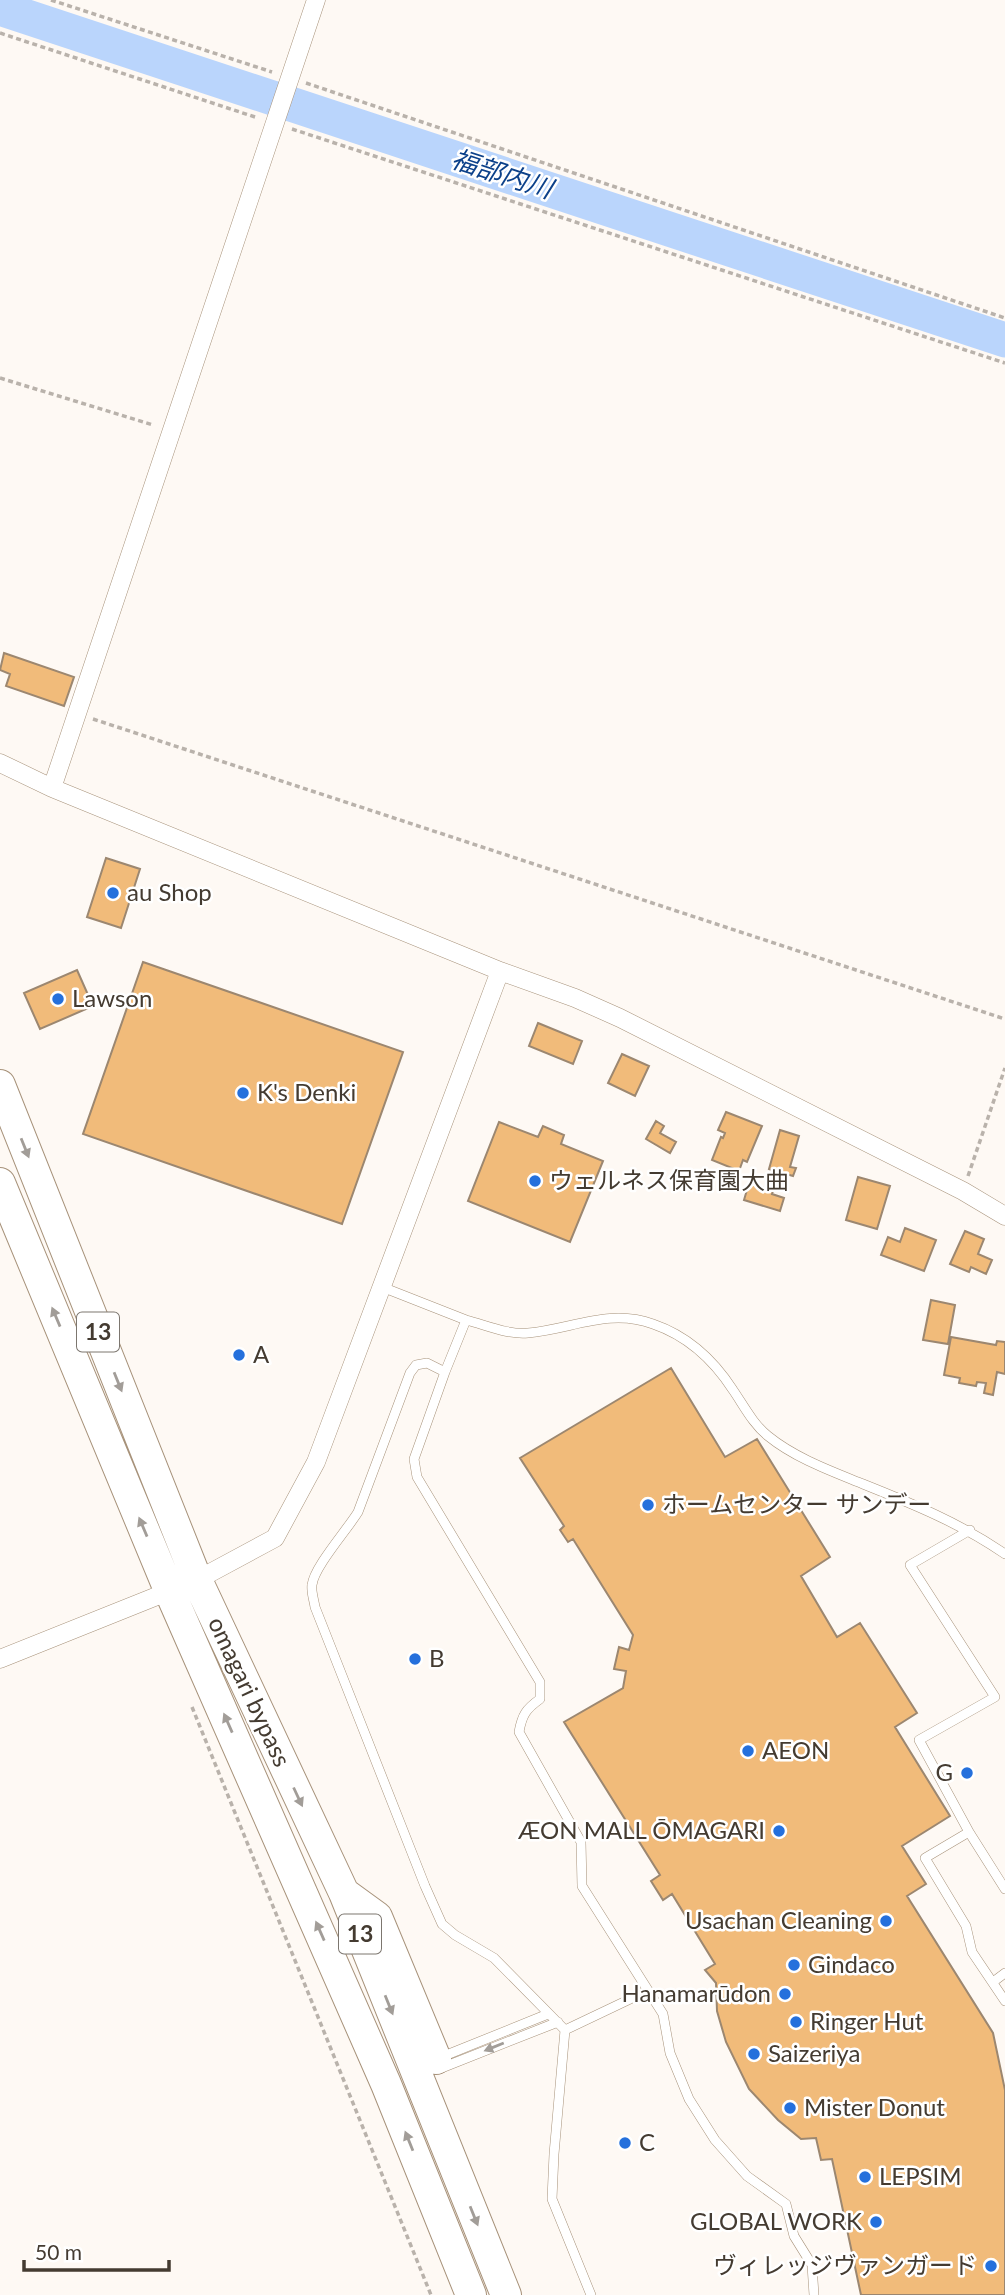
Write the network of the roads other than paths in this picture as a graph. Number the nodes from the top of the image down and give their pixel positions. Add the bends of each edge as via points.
1 (316, 0) edge
2 (0, 763) edge
3 (52, 788) junction
4 (500, 971) junction
5 (0, 1085) edge
6 (0, 1183) edge
7 (1005, 1216) edge
8 (382, 1287) junction
9 (466, 1320) junction
10 (445, 1372) junction
11 (970, 1530) junction
12 (1005, 1554) edge
13 (197, 1580) junction
14 (169, 1590) junction
15 (0, 1659) edge
16 (968, 1832) junction
17 (1005, 1889) edge
18 (1005, 1973) edge
19 (993, 1982) junction
20 (647, 1991) junction
21 (1005, 2001) edge
22 (548, 2014) junction
23 (561, 2026) junction
24 (427, 2068) junction
25 (471, 2295) edge
26 (506, 2295) edge
27 (591, 2295) edge
28 (814, 2295) edge

1 - 3 street
2 - 3 street
3 - 4 street
4 - 7 street via 620,1018
4 - 8 street
5 -> 13 highway, omagari bypass / 13
14 -> 6 highway, omagari bypass / 13
8 - 9 lane
8 - 13 street via 316,1462 275,1538
9 - 10 lane
9 - 11 lane via 526,1333 600,1318 652,1323 697,1347 768,1436 821,1466
10 - 20 lane via 414,1459 417,1477 540,1682 540,1699 524,1711 519,1732 581,1842 582,1886
10 - 22 lane via 427,1363 416,1364 410,1373 358,1512 314,1575 315,1608 442,1924 494,1958
11 - 12 lane
11 - 16 lane via 910,1565 995,1697 919,1740
13 - 14 street
13 -> 24 highway, omagari bypass / 13
14 - 15 street
25 -> 14 highway, omagari bypass / 13 via 381,2071
16 - 17 lane
16 - 19 lane via 925,1858 966,1926 972,1952
18 - 19 lane
19 - 21 lane
20 - 23 lane
20 - 28 lane via 663,2014 670,2053 689,2099 715,2140 747,2176 786,2204 794,2236 811,2265
22 - 23 lane
22 - 24 lane
23 -> 24 lane
23 - 27 lane via 552,2199
24 -> 26 highway, omagari bypass / 13

